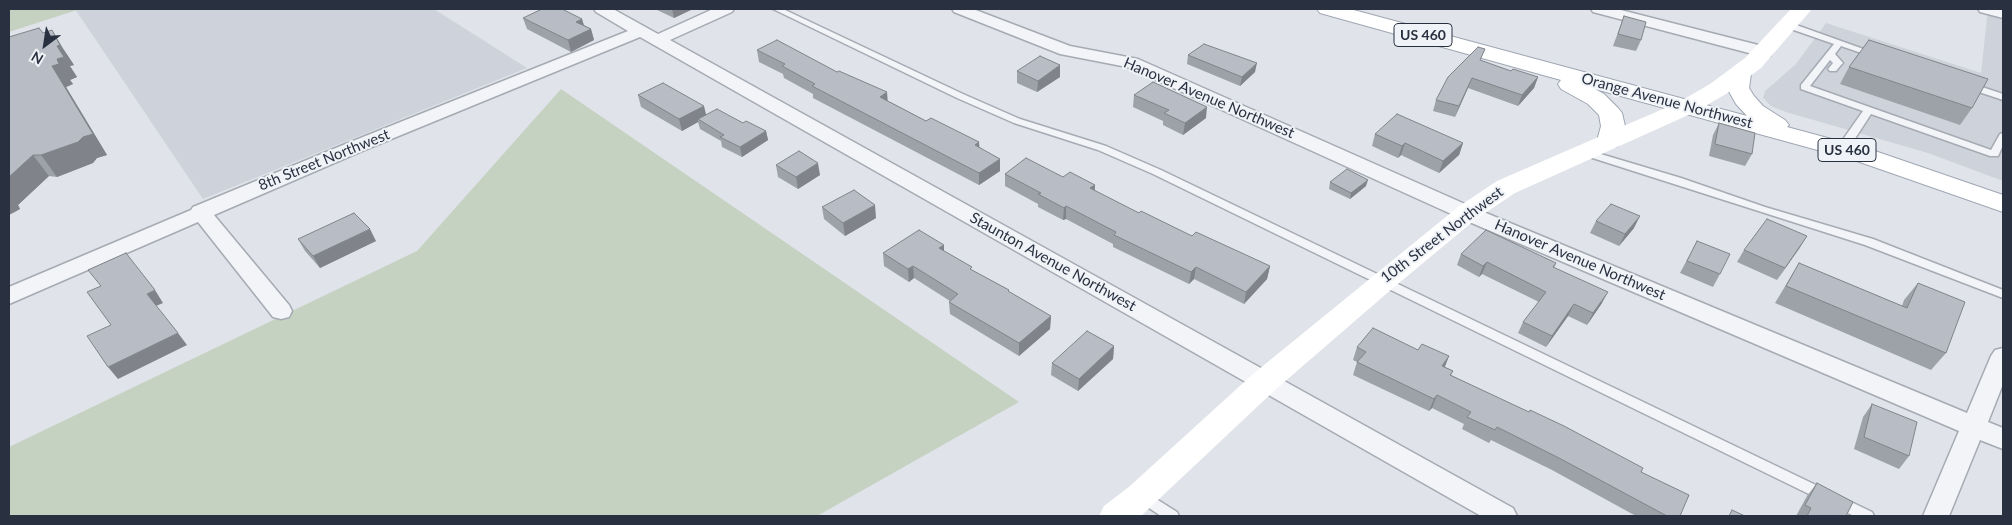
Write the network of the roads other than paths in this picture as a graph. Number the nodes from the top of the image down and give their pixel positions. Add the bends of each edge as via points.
1 (602, 9) edge
2 (726, 9) edge
3 (777, 9) edge
4 (960, 9) edge
5 (1327, 9) edge
6 (1599, 9) edge
7 (1802, 9) edge
8 (1986, 9) edge
9 (2003, 13) edge
10 (1788, 25) junction
11 (650, 36) junction
12 (1839, 43) junction
13 (1764, 52) junction
14 (1830, 54) junction
15 (1884, 58) edge
16 (1520, 61) junction
17 (1740, 74) junction
18 (1812, 77) junction
19 (1958, 82) edge
20 (2003, 97) edge
21 (1687, 107) junction
22 (1869, 109) junction
23 (2003, 136) edge
24 (1609, 141) junction
25 (1813, 141) junction
26 (1843, 149) junction
27 (1584, 152) junction
28 (2003, 204) edge
29 (200, 212) junction
30 (1467, 213) junction
31 (1383, 281) junction
32 (2003, 294) edge
33 (9, 296) edge
34 (281, 311) dead end
35 (2003, 356) edge
36 (1264, 382) junction
37 (1974, 426) junction
38 (2003, 439) edge
39 (1142, 496) junction
40 (1116, 516) edge
41 (1172, 516) edge
42 (1504, 516) edge
43 (1867, 516) edge
44 (1936, 516) edge

1 - 11 street, Staunton Avenue Northwest
2 - 11 street, 8th Street Northwest
3 - 31 lane via 960,96 1017,120 1102,148 1149,169
4 - 30 street, Hanover Avenue Northwest via 1066,50 1132,63
5 - 16 main road, Orange Avenue Northwest / US 460
6 - 13 street
7 - 10 main road, 10th Street Northwest
8 - 9 street
10 - 12 lane
10 - 13 main road, 10th Street Northwest
11 - 29 street, 8th Street Northwest via 355,147
11 - 36 street, Staunton Avenue Northwest
12 - 14 lane
12 - 15 lane
13 - 17 main road, 10th Street Northwest
14 - 18 lane
14 - 18 lane via 1838,63 1832,71
16 - 21 main road, Orange Avenue Northwest / US 460
16 - 24 main road via 1596,99 1610,113 1613,126
17 - 21 main road, 10th Street Northwest
17 - 25 main road via 1738,88 1755,111
18 - 22 lane via 1804,86
19 - 20 lane
21 - 24 main road, 10th Street Northwest
21 - 25 main road, Orange Avenue Northwest / US 460
22 - 23 lane via 1994,154
22 - 26 lane
24 - 27 main road, 10th Street Northwest
25 - 26 main road, Orange Avenue Northwest / US 460
26 - 28 main road, Orange Avenue Northwest / US 460
27 - 30 main road, 10th Street Northwest via 1506,187
27 - 32 lane via 1869,242
29 - 33 street, 8th Street Northwest
29 - 34 street
30 - 31 main road, 10th Street Northwest
30 - 37 street, Hanover Avenue Northwest
31 - 36 main road, 10th Street Northwest
31 - 43 lane
35 - 37 street
36 - 39 main road, 10th Street Northwest
36 - 42 street, Staunton Avenue Northwest
37 - 38 street, Hanover Avenue Northwest
37 - 44 street
39 - 40 main road, 10th Street Northwest
39 - 41 lane

